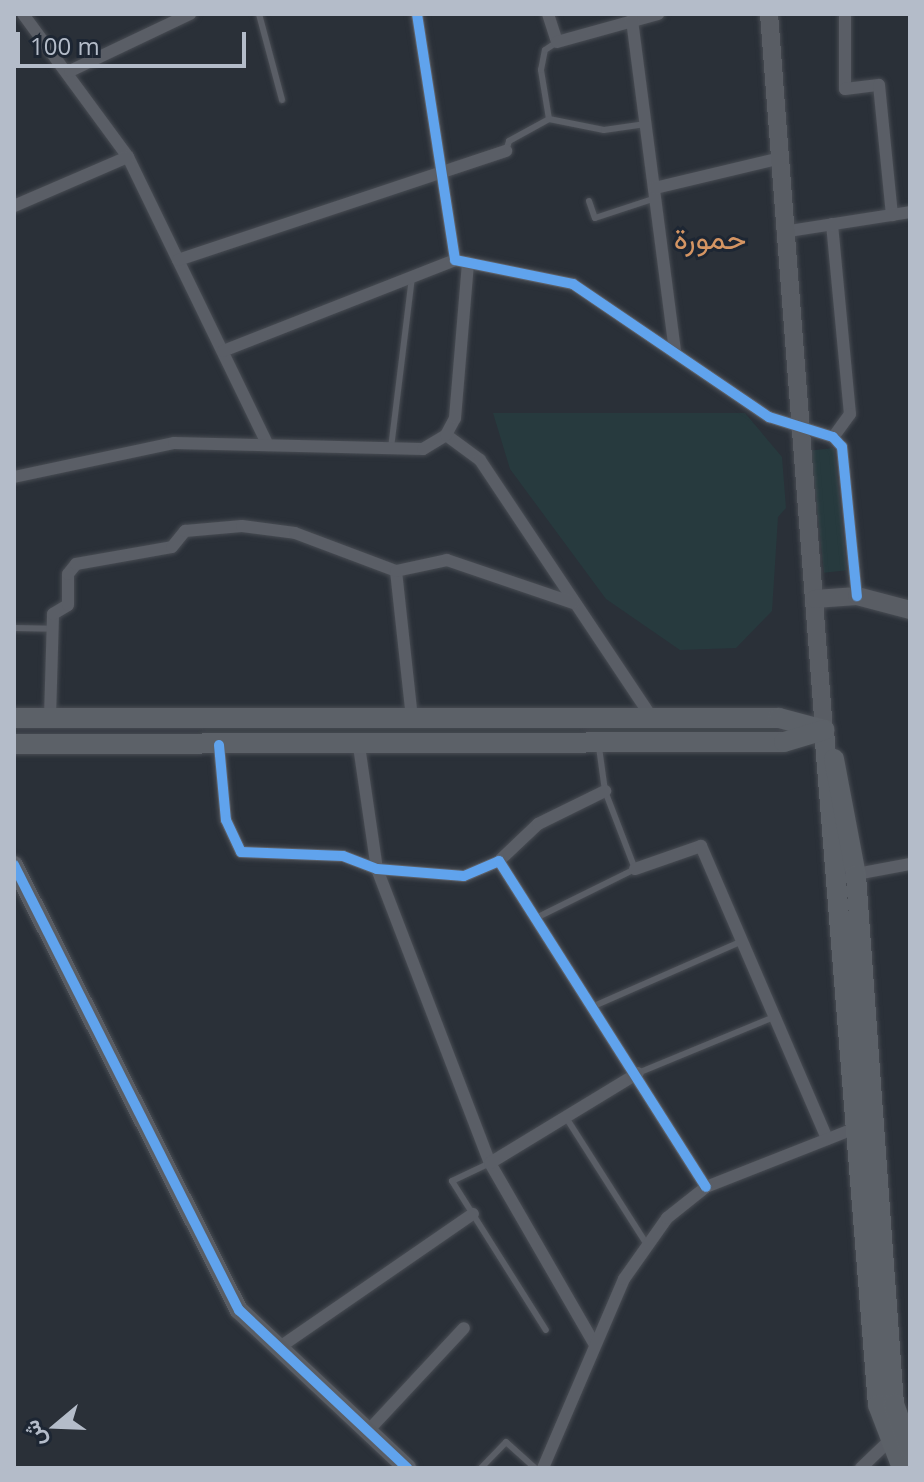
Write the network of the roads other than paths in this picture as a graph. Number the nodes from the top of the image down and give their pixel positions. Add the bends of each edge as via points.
1 (23, 14) edge
2 (190, 14) edge
3 (259, 14) edge
4 (417, 14) edge
5 (548, 14) edge
6 (658, 14) edge
7 (769, 14) edge
8 (845, 14) edge
9 (632, 20) junction
10 (557, 42) junction
11 (70, 71) junction
12 (282, 100) dead end
13 (549, 119) junction
14 (646, 124) junction
15 (506, 151) joint
16 (128, 157) junction
17 (777, 159) junction
18 (437, 170) junction
19 (656, 193) junction
20 (589, 201) dead end
21 (14, 206) edge
22 (910, 212) edge
23 (892, 215) junction
24 (832, 224) junction
25 (783, 232) junction
26 (178, 260) junction
27 (461, 261) junction
28 (412, 278) junction
29 (223, 351) junction
30 (675, 353) junction
31 (798, 425) junction
32 (446, 435) junction
33 (833, 437) junction
34 (268, 445) junction
35 (391, 448) junction
36 (14, 477) edge
37 (396, 571) junction
38 (857, 596) junction
39 (815, 599) junction
40 (573, 603) junction
41 (910, 610) edge
42 (14, 628) edge
43 (53, 629) junction
44 (50, 717) junction
45 (14, 718) edge
46 (412, 718) junction
47 (652, 718) junction
48 (824, 730) junction
49 (598, 743) junction
50 (14, 744) edge
51 (219, 745) junction
52 (359, 746) junction
53 (605, 791) junction
54 (499, 861) junction
55 (910, 864) edge
56 (14, 865) edge
57 (377, 869) junction
58 (635, 869) junction
59 (846, 876) junction
60 (538, 917) junction
61 (742, 941) junction
62 (594, 1006) junction
63 (774, 1017) junction
64 (638, 1073) junction
65 (565, 1116) junction
66 (856, 1128) junction
67 (827, 1139) junction
68 (490, 1163) junction
69 (706, 1187) junction
70 (473, 1214) junction
71 (646, 1243) junction
72 (464, 1328) dead end
73 (546, 1330) dead end
74 (594, 1343) junction
75 (277, 1349) junction
76 (367, 1432) junction
77 (889, 1441) junction
78 (910, 1448) edge
79 (407, 1468) edge
80 (481, 1468) edge
81 (535, 1468) edge
82 (543, 1468) edge
83 (861, 1468) edge
84 (902, 1468) edge

1 - 11 street
2 - 11 street
3 - 12 lane
4 - 18 street
5 - 10 street
6 - 9 street
7 - 17 main road
8 - 23 street via 845,89 879,85
9 - 10 street
9 - 14 street
10 - 13 lane via 545,50 541,70
11 - 16 street
13 - 14 lane via 604,130
13 - 15 lane via 509,141
14 - 19 street
15 - 18 street
16 - 21 street
16 - 26 street
17 - 19 street
17 - 25 main road
18 - 26 street
18 - 27 street
19 - 20 lane via 595,218
19 - 30 street
22 - 23 street
23 - 24 street
24 - 25 street
24 - 33 street via 850,414
25 - 31 main road
26 - 29 street
27 - 28 street
27 - 30 street via 573,284
27 - 32 street via 455,418
28 - 29 street
28 - 35 lane
29 - 34 street
30 - 31 street via 769,417
31 - 33 street
31 - 39 main road
32 - 35 street via 423,449
32 - 40 street via 480,460
33 - 38 street via 842,447
34 - 35 street
34 - 36 street via 174,443
37 - 40 street via 447,560
37 - 43 street via 295,533 242,526 185,531 172,547 76,564 68,574 68,605 53,614
37 - 46 street
38 - 39 main road
38 - 41 main road
39 - 48 main road
40 - 47 street
42 - 43 lane
43 - 44 street
44 - 45 main road
44 - 46 main road
46 - 47 main road
47 - 48 main road via 779,718
48 - 49 main road via 784,742
48 - 59 main road via 846,791
49 - 52 main road
49 - 53 lane
50 - 51 main road
51 - 52 main road
51 - 57 street via 226,820 241,852 343,856
52 - 57 street
53 - 54 street via 538,824
53 - 58 lane
54 - 57 street via 464,876
54 - 60 street
55 - 59 street
56 - 75 main road via 214,1269 239,1310
57 - 68 street
58 - 60 lane
58 - 61 street via 701,846
59 - 66 main road
59 - 78 main road via 894,1404
60 - 62 street
61 - 62 lane
61 - 63 street
62 - 64 street
63 - 64 lane
63 - 67 street
64 - 65 street
64 - 69 street
65 - 68 street
65 - 71 lane
66 - 67 street
66 - 77 main road via 878,1405
67 - 69 street
68 - 70 lane via 452,1181
68 - 74 street
69 - 71 street
70 - 73 lane
70 - 75 street
71 - 74 street
72 - 76 street
74 - 82 street
75 - 76 main road
76 - 79 main road
77 - 83 street
77 - 84 main road
80 - 81 lane via 506,1442

